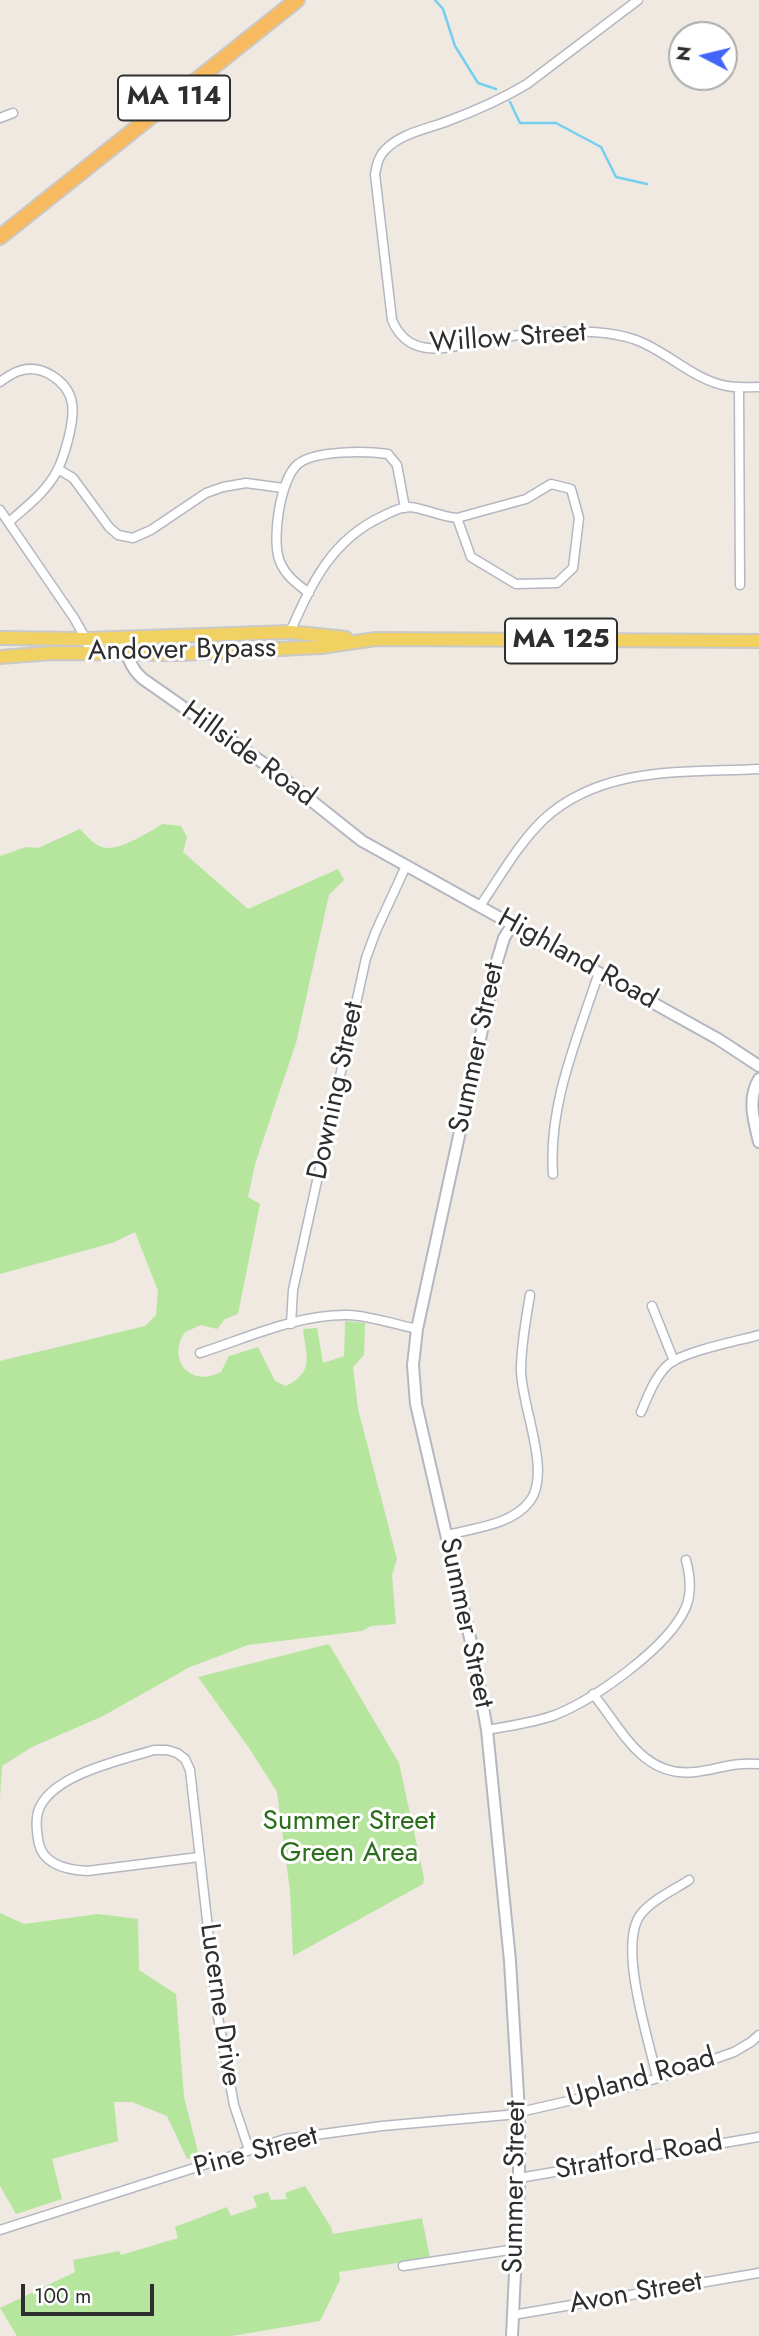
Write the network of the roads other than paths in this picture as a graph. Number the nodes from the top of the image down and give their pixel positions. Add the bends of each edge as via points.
1 (297, 0) edge
2 (638, 0) edge
3 (13, 113) dead end
4 (0, 118) edge
5 (0, 237) edge
6 (0, 382) edge
7 (739, 387) junction
8 (759, 387) edge
9 (58, 469) junction
10 (283, 488) junction
11 (405, 508) junction
12 (0, 510) edge
13 (457, 518) junction
14 (9, 522) junction
15 (740, 585) dead end
16 (309, 593) junction
17 (290, 632) junction
18 (124, 638) junction
19 (0, 639) edge
20 (86, 639) junction
21 (363, 640) junction
22 (759, 641) edge
23 (90, 654) junction
24 (126, 654) junction
25 (0, 657) edge
26 (759, 769) edge
27 (392, 858) joint
28 (406, 866) junction
29 (480, 906) junction
30 (512, 925) junction
31 (600, 972) junction
32 (759, 1066) edge
33 (759, 1079) edge
34 (759, 1142) edge
35 (553, 1174) dead end
36 (530, 1295) dead end
37 (652, 1306) dead end
38 (291, 1324) junction
39 (417, 1329) junction
40 (759, 1335) edge
41 (200, 1353) dead end
42 (674, 1361) junction
43 (640, 1412) dead end
44 (447, 1535) junction
45 (686, 1560) dead end
46 (593, 1694) junction
47 (487, 1730) junction
48 (759, 1765) edge
49 (199, 1857) junction
50 (689, 1880) dead end
51 (759, 2035) edge
52 (657, 2077) junction
53 (519, 2112) junction
54 (759, 2137) edge
55 (249, 2150) junction
56 (519, 2178) junction
57 (0, 2230) edge
58 (516, 2249) junction
59 (402, 2266) dead end
60 (759, 2273) edge
61 (513, 2315) junction
62 (512, 2336) edge

1 - 5 highway, MA 114
2 - 7 street, Willow Street via 527,84 401,138 383,152 375,174 392,320 406,340 438,349 556,332 625,337 713,382
3 - 4 street
6 - 9 street via 30,369 50,374 67,389 73,414
7 - 8 street, Willow Street
7 - 15 street
9 - 10 street via 73,478 109,527 133,538 223,487 246,483
9 - 14 street via 43,491
10 - 11 street via 290,472 310,458 388,454 397,465
10 - 16 street via 276,552 292,580
11 - 13 street
11 - 16 street via 375,520 339,546
12 - 14 street
13 - 13 street via 526,499 551,484 571,489 579,518 573,568 556,583 516,584 471,557
14 - 20 street
16 - 17 street
17 - 18 main road, Andover Bypass / MA 125
17 - 21 main road, Andover Bypass / MA 125
18 - 20 main road, Andover Bypass / MA 125
18 - 24 street, Hillside Road
19 - 20 main road, Andover Bypass / MA 125
20 - 23 street
21 - 22 main road, Andover Bypass / MA 125
21 - 24 main road, Andover Bypass / MA 125 via 321,647
23 - 24 main road, Andover Bypass / MA 125
23 - 25 main road, Andover Bypass / MA 125
24 - 27 street, Hillside Road via 143,679 269,767 362,841
26 - 29 street via 655,773 586,792 540,824
27 - 28 street, Highland Road
28 - 29 street, Highland Road
28 - 38 street, Downing Street via 366,958 293,1290
29 - 30 street, Highland Road
30 - 31 street, Highland Road
30 - 39 street, Summer Street via 497,961
31 - 32 street, Highland Road
31 - 35 street via 559,1100 551,1149
33 - 34 street via 752,1101
36 - 44 street via 521,1369 536,1457 535,1493 509,1518
37 - 42 street
38 - 39 street via 346,1315
38 - 41 street
39 - 44 street, Summer Street via 414,1389
40 - 42 street
42 - 43 street via 661,1374
44 - 47 street, Summer Street
45 - 46 street via 687,1604 674,1628
46 - 47 street via 555,1715
46 - 48 street via 640,1754 663,1770
47 - 53 street, Summer Street
49 - 49 street, Lucerne Drive via 190,1770 185,1759 167,1750 154,1750 64,1782 38,1812 41,1851 72,1870
49 - 55 street, Lucerne Drive via 218,2017 234,2105
50 - 52 street via 641,1914 631,1945
51 - 52 street, Upland Road via 733,2052
52 - 53 street, Upland Road
53 - 55 street, Pine Street via 317,2134
53 - 56 street, Summer Street
54 - 56 street, Stratford Road
55 - 57 street, Pine Street
56 - 58 street, Summer Street
58 - 59 street
58 - 61 street, Summer Street
60 - 61 street, Avon Street
61 - 62 street, Summer Street

